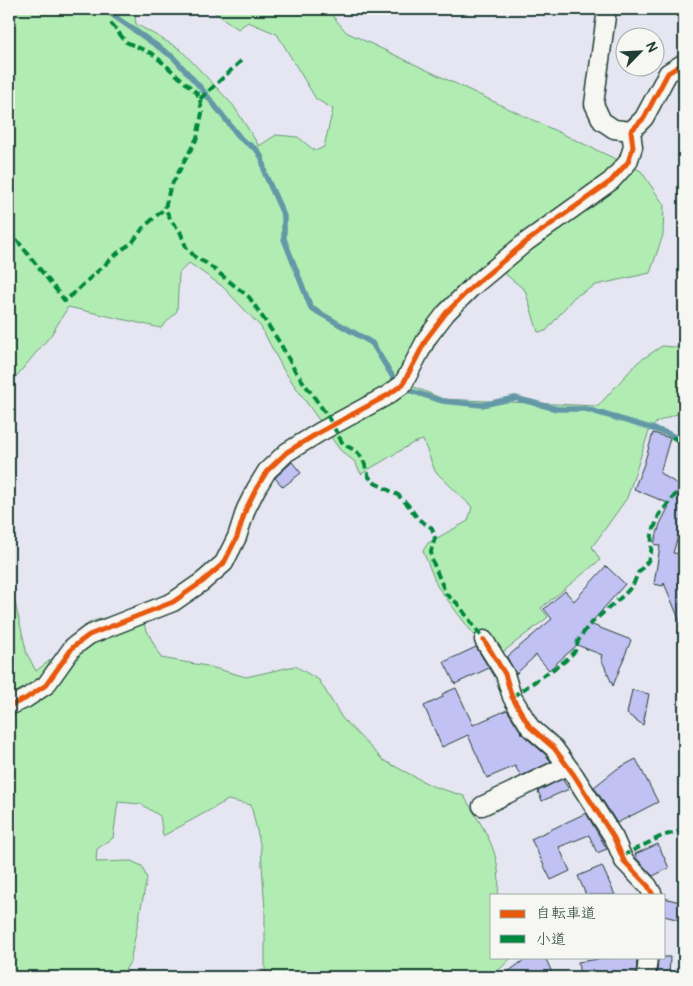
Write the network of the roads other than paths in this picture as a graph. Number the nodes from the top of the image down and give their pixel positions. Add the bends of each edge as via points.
1 (607, 9) edge
2 (684, 63) edge
3 (632, 131) junction
4 (484, 640) dead end
5 (9, 706) edge
6 (566, 766) junction
7 (482, 806) dead end
8 (652, 894) edge
9 (648, 958) edge
10 (646, 977) edge

1 - 3 street via 594,104 602,121 614,129
2 - 3 street via 668,73 644,118
3 - 5 street via 633,147 628,162 611,181 526,242 472,286 446,312 427,338 403,384 287,452 267,471 246,509 224,563 172,602 89,635 73,647 46,685
4 - 6 street via 505,674 512,697 530,727 554,748
6 - 7 street
6 - 8 street via 614,838 624,861
9 - 10 street

